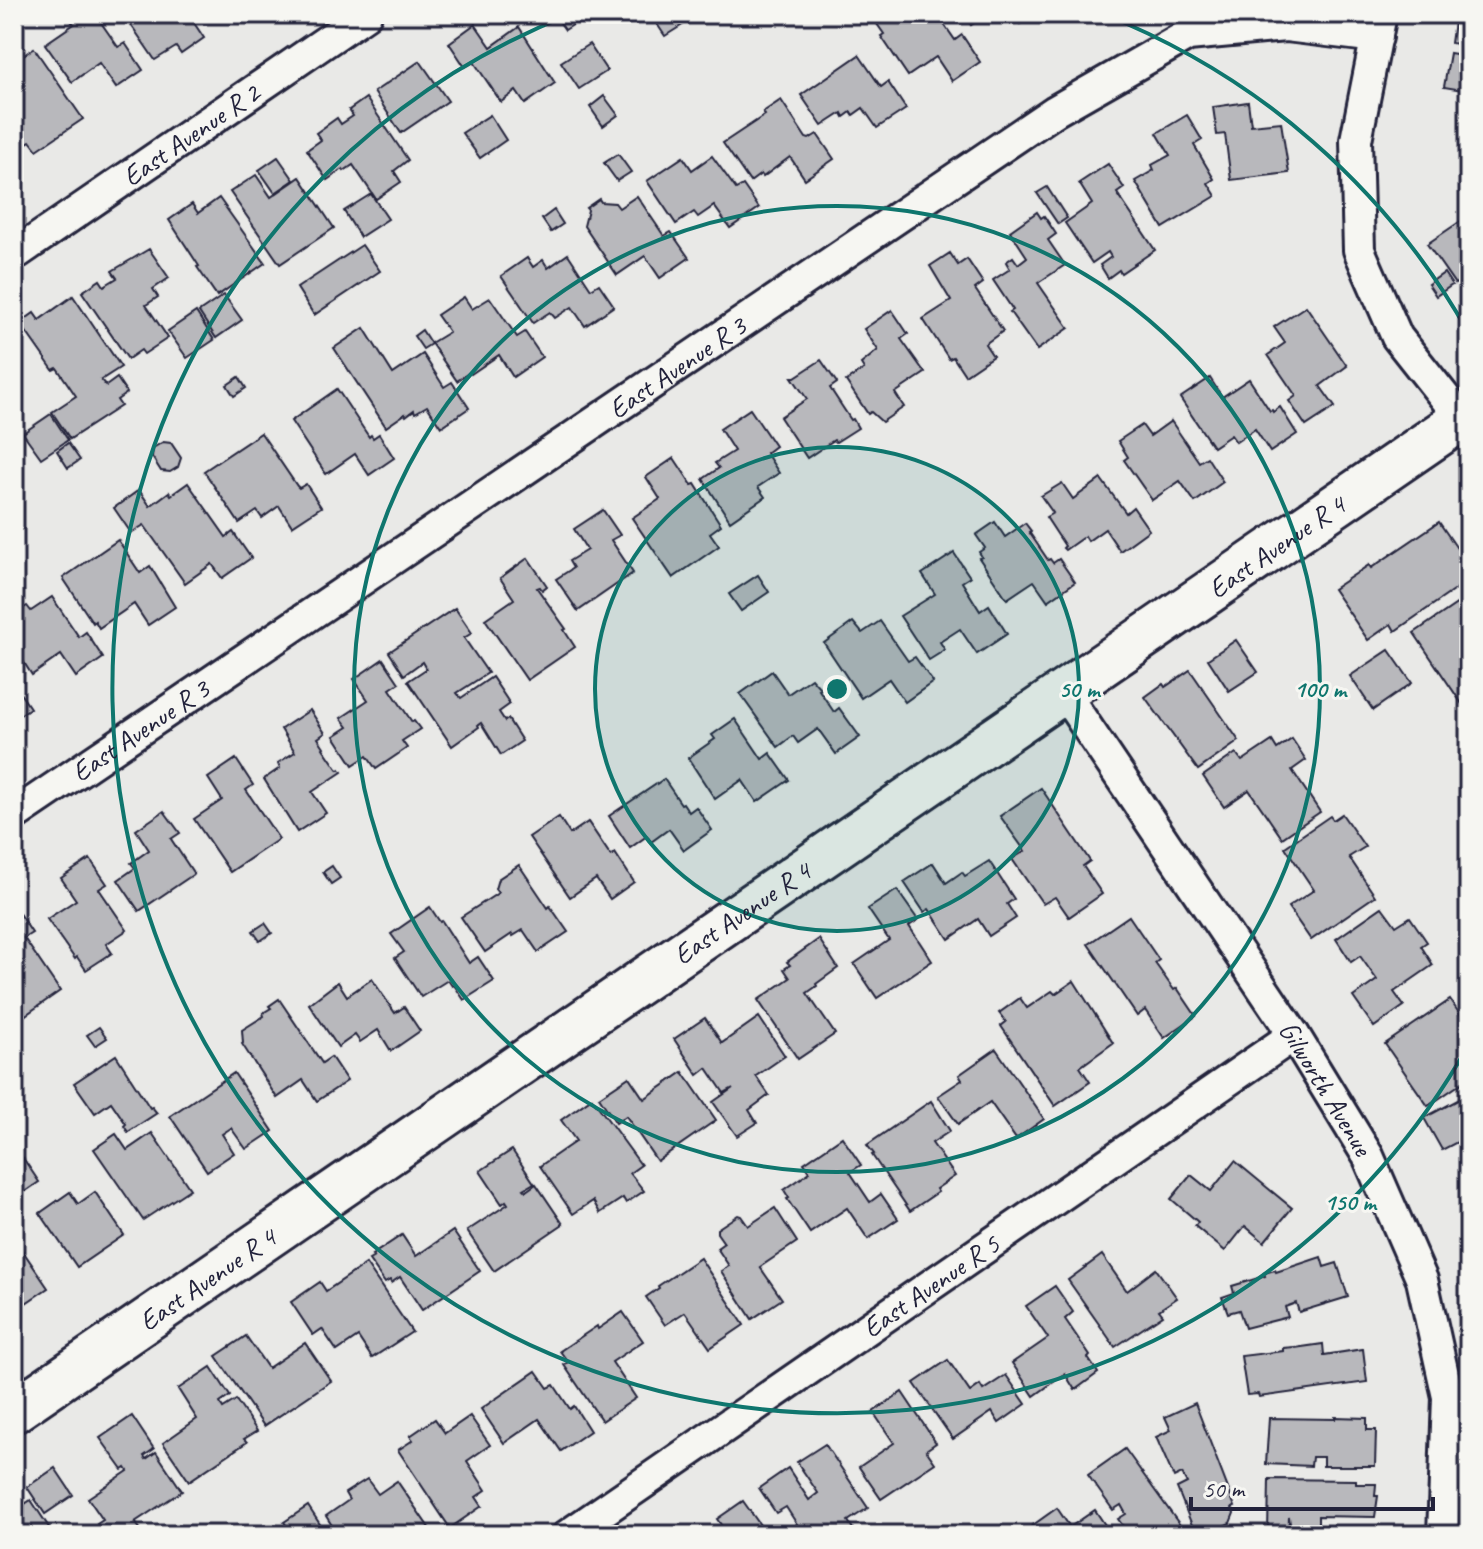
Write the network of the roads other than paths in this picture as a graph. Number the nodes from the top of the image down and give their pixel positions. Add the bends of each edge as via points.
1 (366, 14) edge
2 (1379, 25) edge
3 (14, 255) edge
4 (1467, 420) edge
5 (1064, 693) junction
6 (14, 815) edge
7 (1294, 1035) junction
8 (14, 1411) edge
9 (568, 1535) edge
10 (1443, 1535) edge

1 - 3 street, East Avenue R 2
2 - 4 street via 1356,140 1359,250 1397,337
2 - 6 street, East Avenue R 3 via 1188,35 1068,104
4 - 5 street, East Avenue R 4
5 - 7 street, Gilworth Avenue
5 - 8 street, East Avenue R 4
7 - 9 street, East Avenue R 5
7 - 10 street, Gilworth Avenue via 1368,1156 1422,1280 1448,1397

